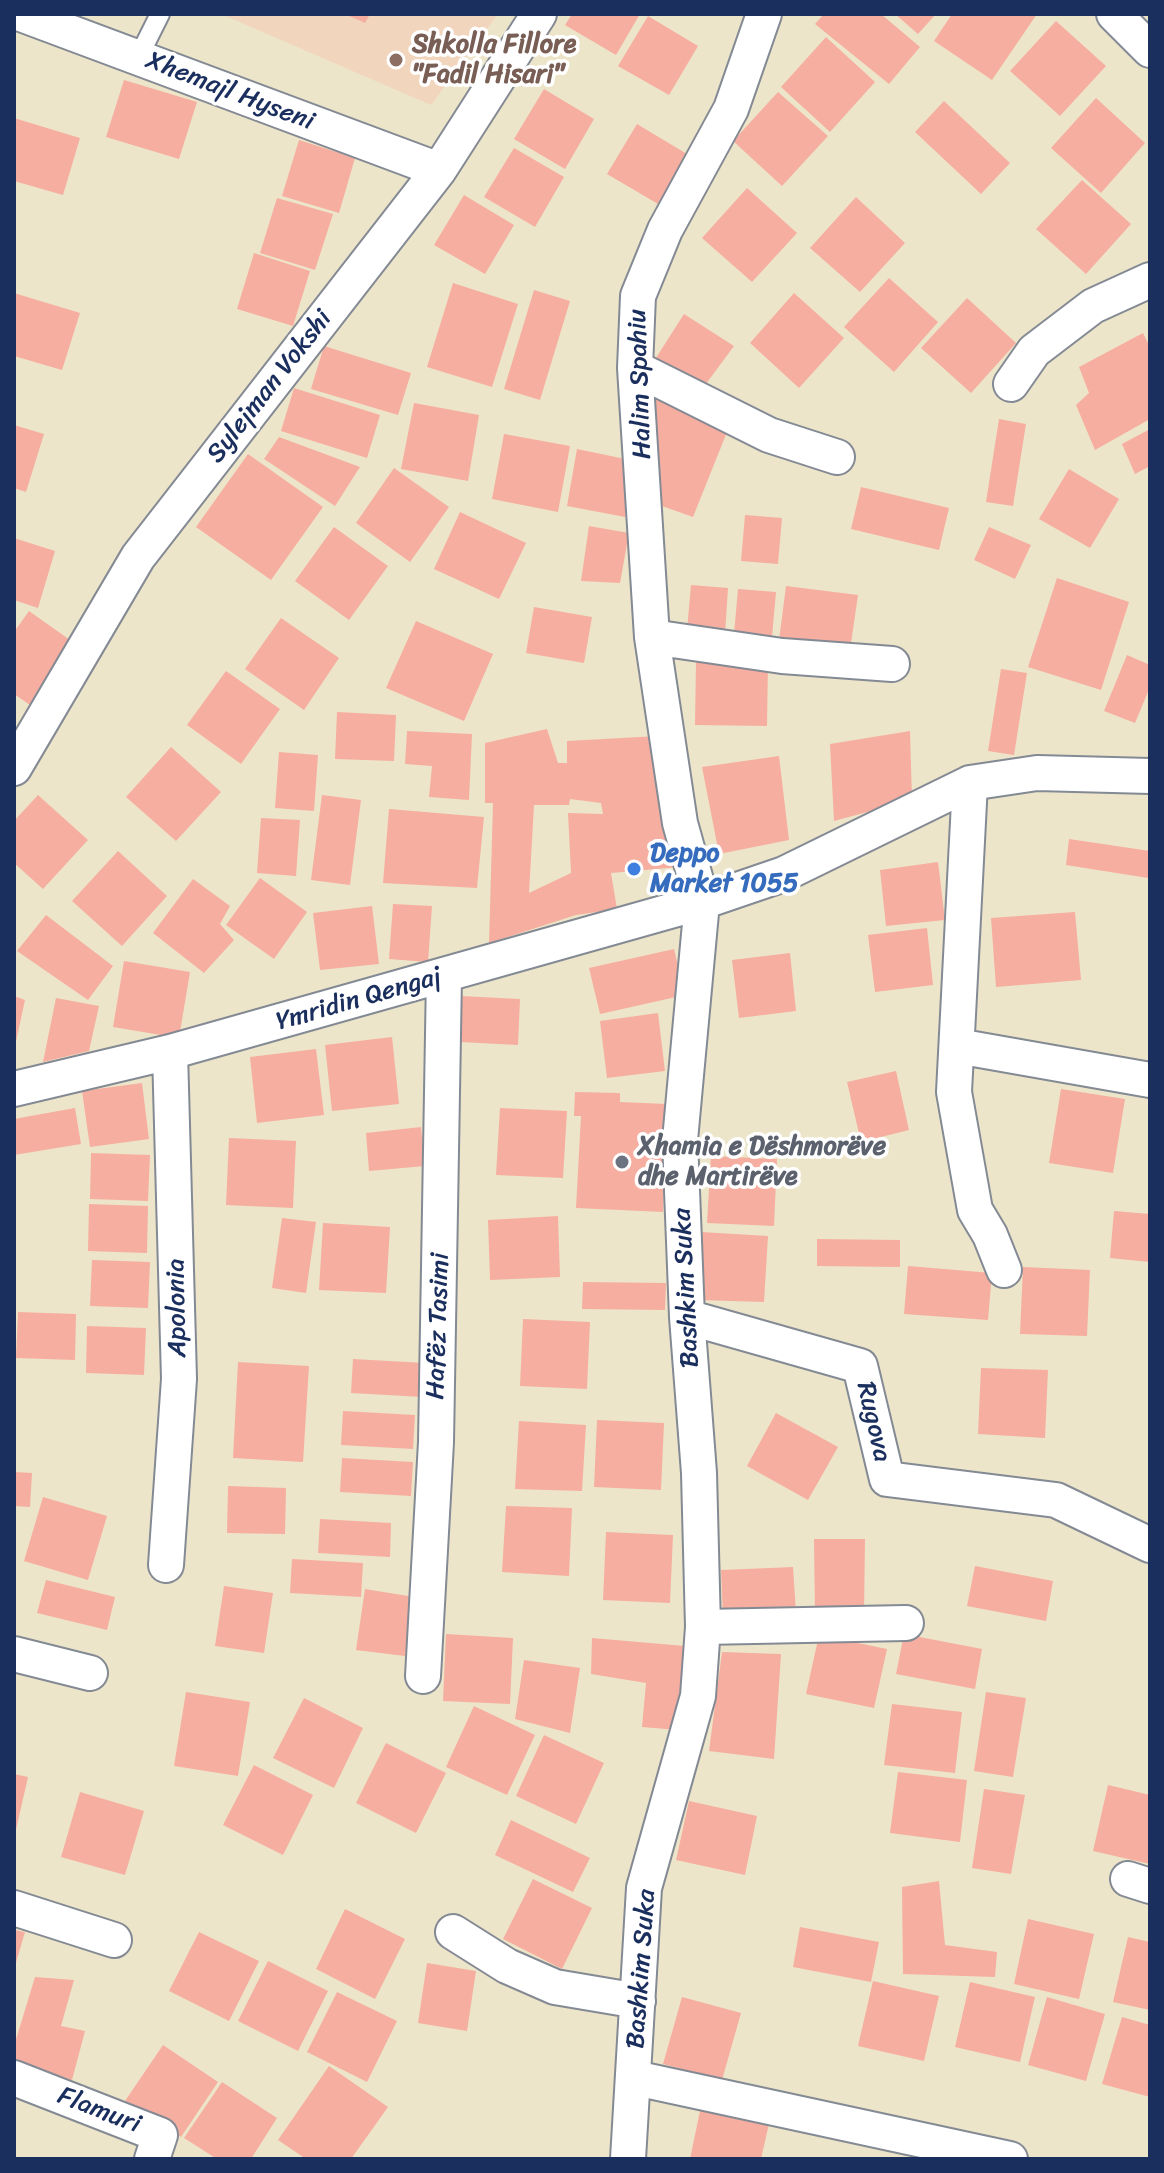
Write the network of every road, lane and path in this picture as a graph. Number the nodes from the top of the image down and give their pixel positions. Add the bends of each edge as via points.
1 (21, 14) edge
2 (160, 14) edge
3 (539, 14) edge
4 (764, 14) edge
5 (1114, 14) edge
6 (1150, 50) edge
7 (138, 58) junction
8 (439, 170) junction
9 (1150, 280) edge
10 (635, 368) junction
11 (1011, 384) dead end
12 (837, 457) dead end
13 (652, 637) junction
14 (892, 664) dead end
15 (14, 768) edge
16 (1150, 776) edge
17 (970, 783) junction
18 (702, 902) junction
19 (444, 976) junction
20 (957, 1046) junction
21 (170, 1052) junction
22 (1150, 1080) edge
23 (14, 1089) edge
24 (1004, 1270) dead end
25 (687, 1317) junction
26 (1150, 1545) edge
27 (166, 1565) dead end
28 (906, 1623) dead end
29 (703, 1627) junction
30 (14, 1654) edge
31 (90, 1673) dead end
32 (423, 1676) dead end
33 (14, 1908) edge
34 (453, 1932) dead end
35 (114, 1940) dead end
36 (638, 2001) junction
37 (14, 2078) edge
38 (635, 2078) junction
39 (152, 2159) edge
40 (628, 2159) edge
41 (1010, 2159) edge

1 - 7 street, Xhemajl Hyseni
2 - 7 lane
3 - 8 street, Sylejman Vokshi
4 - 10 street, Halim Spahiu via 731,109 665,230 638,296
5 - 6 street
7 - 8 street, Xhemajl Hyseni
8 - 15 street, Sylejman Vokshi via 138,557
9 - 11 street via 1093,306 1034,351
10 - 12 street via 769,435
10 - 13 street, Halim Spahiu
13 - 14 street via 782,656
13 - 18 street, Halim Spahiu via 680,823
16 - 17 street, Ymridin Qengaj via 1037,773
17 - 18 street, Ymridin Qengaj via 784,874
17 - 20 street
18 - 19 street, Ymridin Qengaj
18 - 25 street, Bashkim Suka via 680,1140
19 - 21 street, Ymridin Qengaj
19 - 32 street, Hafëz Tasimi via 436,1442
20 - 22 street
20 - 24 street via 954,1092 970,1188
21 - 23 street, Ymridin Qengaj
21 - 27 street, Apolonia via 179,1379
25 - 26 street, Rugova via 860,1366 887,1479 1056,1500
25 - 29 street, Bashkim Suka
28 - 29 street
29 - 36 street, Bashkim Suka via 698,1696 644,1888
30 - 31 street
33 - 35 street
34 - 36 street via 507,1966 555,1987
36 - 38 street, Bashkim Suka
37 - 39 street, Flamuri via 160,2135
38 - 40 street, Bashkim Suka
38 - 41 street, Bashkim Suka

